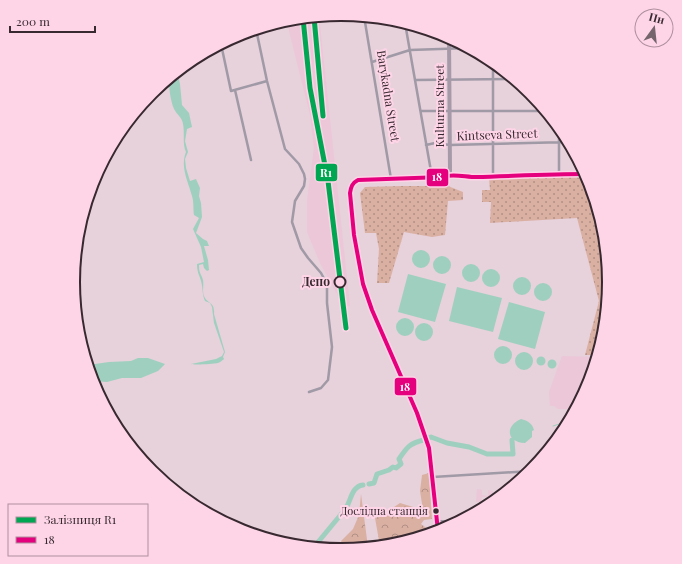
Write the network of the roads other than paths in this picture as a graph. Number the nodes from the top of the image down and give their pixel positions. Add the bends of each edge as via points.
1 (365, 22) edge
2 (406, 29) edge
3 (257, 35) edge
4 (450, 48) junction
5 (456, 48) edge
6 (222, 50) edge
7 (410, 50) junction
8 (372, 62) junction
9 (493, 70) edge
10 (450, 79) junction
11 (505, 79) edge
12 (415, 80) junction
13 (493, 80) junction
14 (267, 81) junction
15 (235, 90) junction
16 (421, 111) junction
17 (450, 111) junction
18 (493, 111) junction
19 (538, 111) edge
20 (560, 142) joint
21 (493, 144) junction
22 (426, 145) junction
23 (450, 145) junction
24 (251, 160) dead end
25 (448, 174) junction
26 (559, 174) junction
27 (578, 174) edge
28 (493, 175) junction
29 (432, 177) junction
30 (391, 179) junction
31 (309, 392) dead end
32 (521, 472) edge
33 (432, 477) junction
34 (437, 521) junction
35 (445, 521) edge
36 (437, 524) edge

1 - 8 street, Barykadna Street
2 - 7 street
3 - 14 street
4 - 5 street
4 - 7 street
4 - 10 main road, Kulturna Street
6 - 15 street via 231,91
7 - 8 street
7 - 12 street
8 - 30 street, Barykadna Street
9 - 13 street
10 - 12 street
10 - 13 street
10 - 17 main road, Kulturna Street
11 - 13 street
12 - 16 street
13 - 18 street
14 - 15 street
14 - 31 street via 285,149 300,164 305,179 293,207 294,229 301,248 327,284 332,347 328,380 321,388
15 - 24 street
16 - 17 street
16 - 22 street
17 - 18 street
17 - 23 main road, Kulturna Street
18 - 19 street
18 - 21 street
20 - 21 street, Kintseva Street
20 - 26 street
21 - 23 street, Kintseva Street
21 - 28 street
22 - 23 street, Kintseva Street
22 - 29 street
23 - 25 main road, Kulturna Street
25 - 28 street via 459,177
25 - 29 main road
26 - 27 street
26 - 28 street
29 - 30 main road
30 - 33 main road via 358,180 351,186 354,235 363,284 417,413 429,448
32 - 33 street
33 - 34 main road
34 - 35 street
34 - 36 main road

